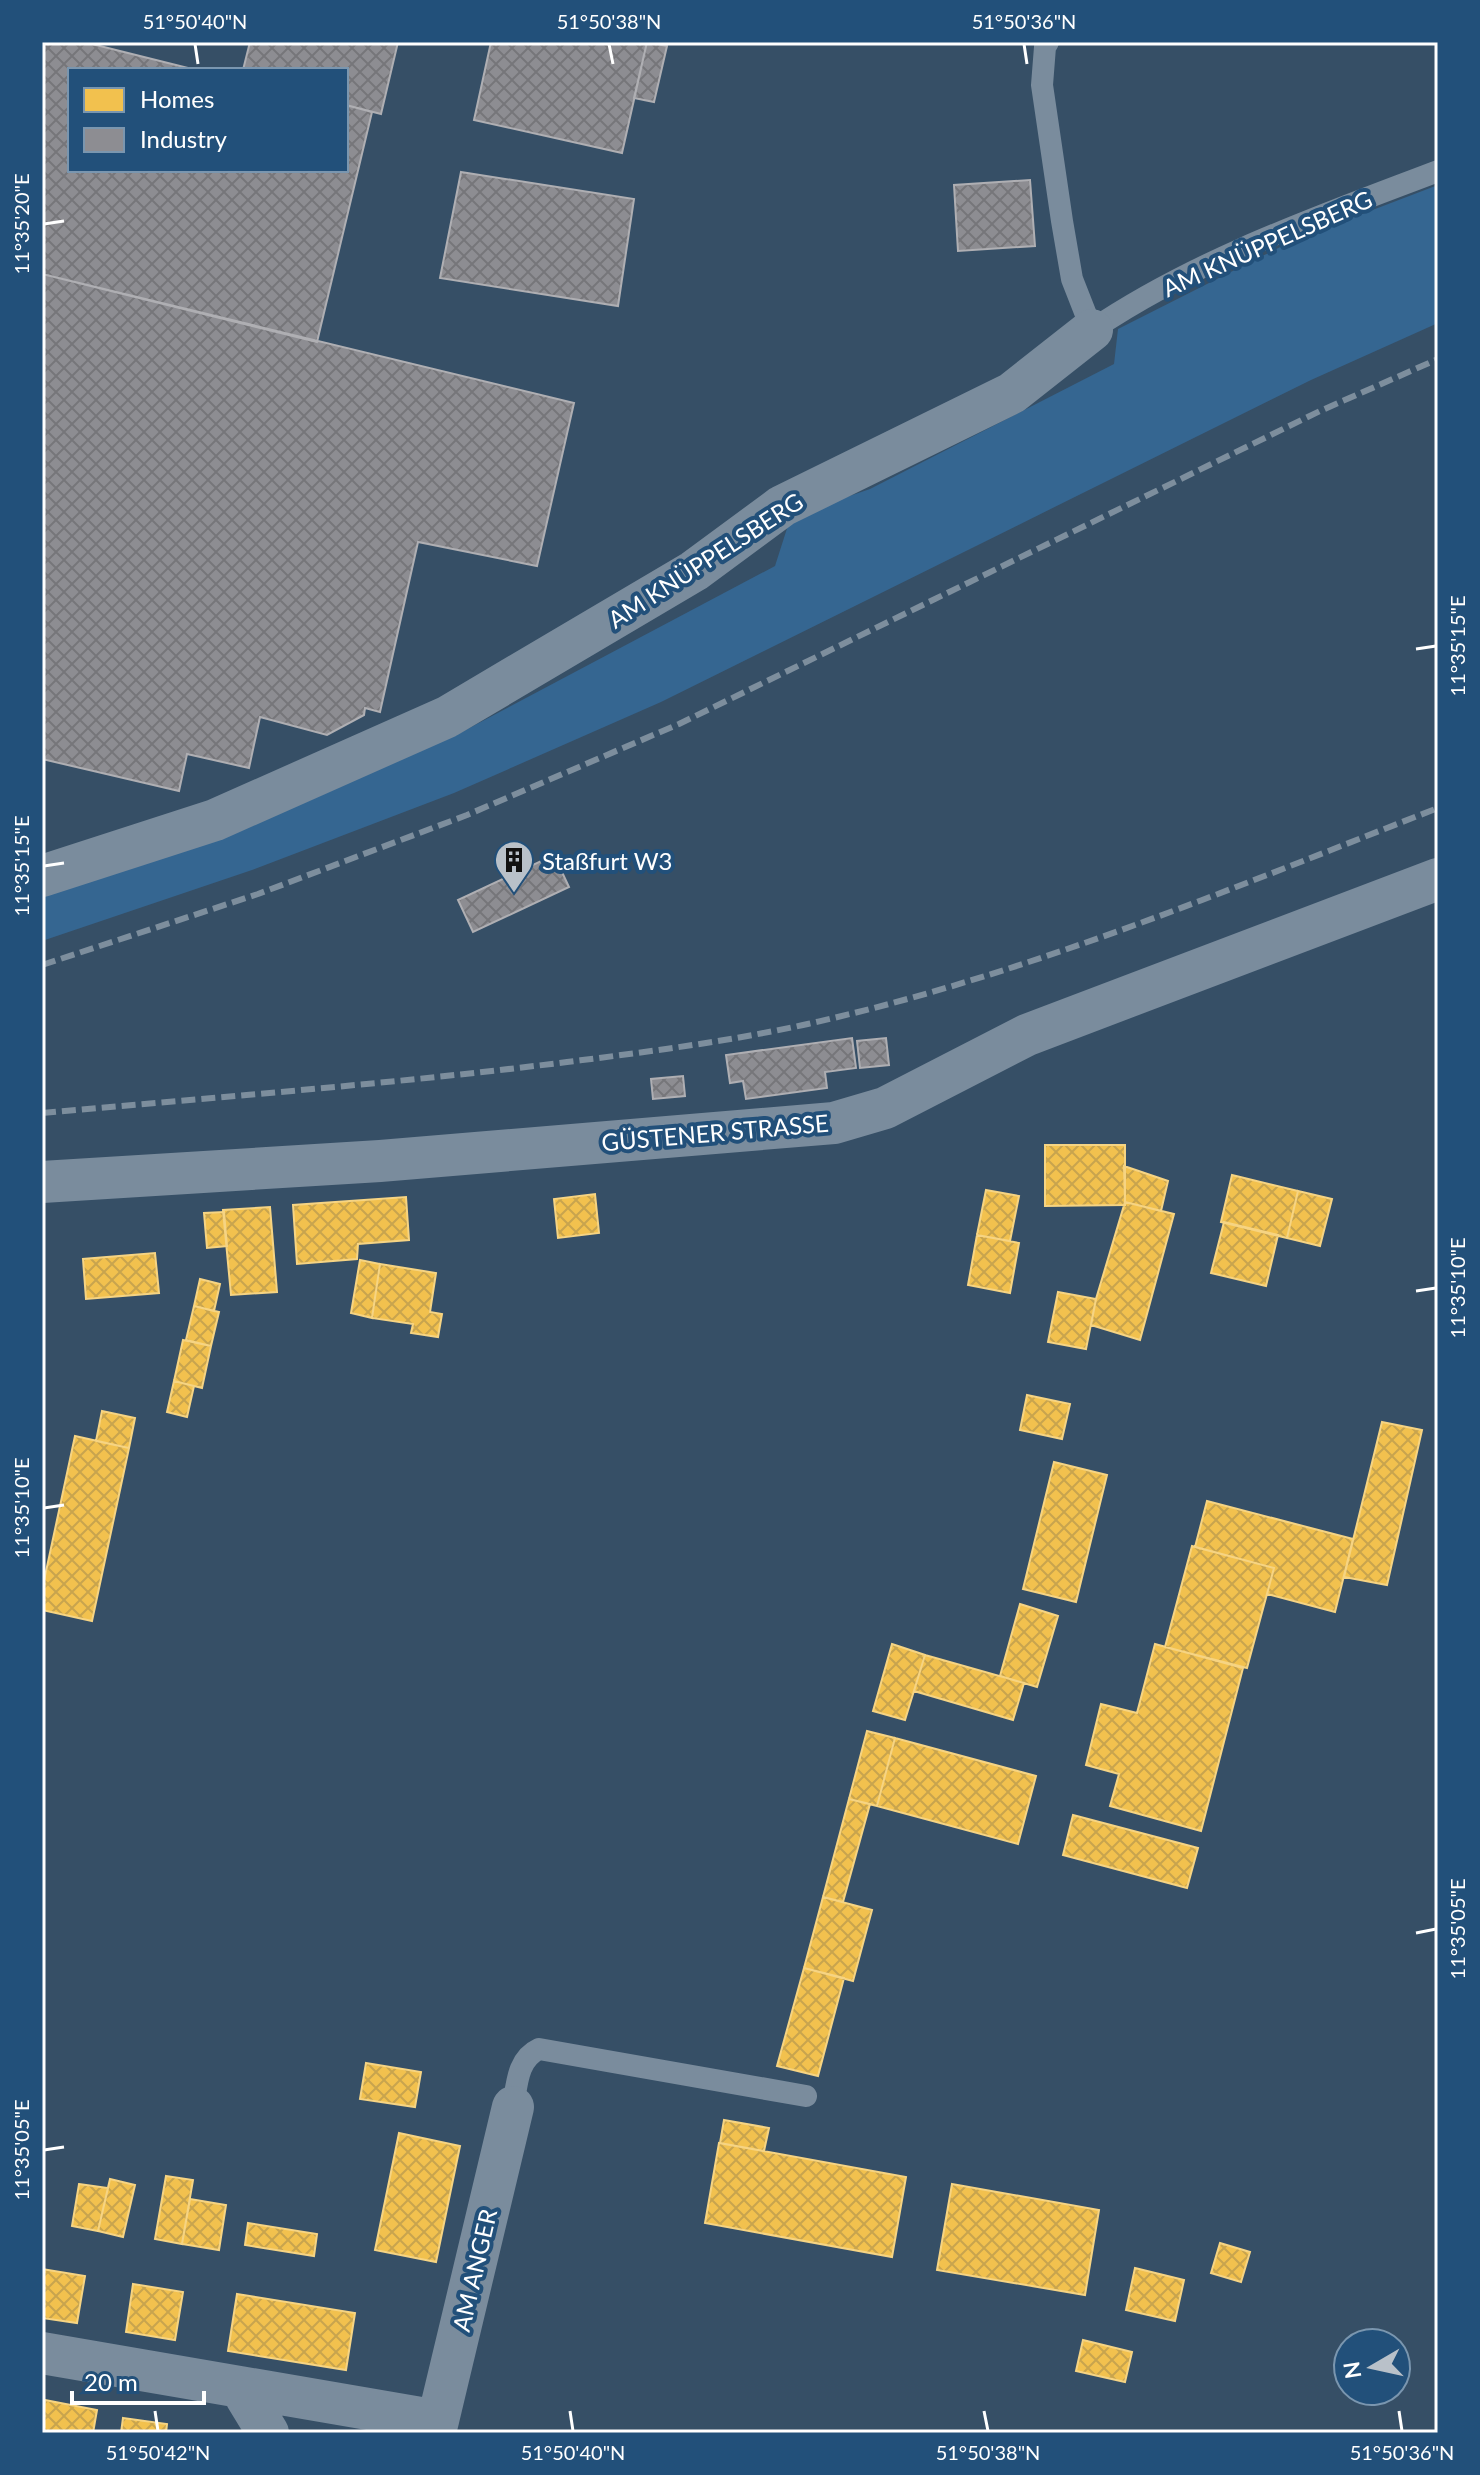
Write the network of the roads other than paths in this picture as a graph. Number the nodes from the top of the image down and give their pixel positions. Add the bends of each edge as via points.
1 (1048, 42) edge
2 (1438, 171) edge
3 (1092, 330) junction
4 (42, 876) edge
5 (1438, 879) edge
6 (42, 1182) edge
7 (806, 2096) dead end
8 (513, 2107) joint
9 (42, 2353) edge
10 (240, 2387) junction
11 (437, 2427) edge
12 (268, 2433) edge

1 - 3 lane via 1042,85 1062,221 1072,279
2 - 3 lane, AM KNÜPPELSBERG via 1287,229 1132,303
3 - 4 street, AM KNÜPPELSBERG via 1012,393 782,506 694,571 447,717 215,820
5 - 6 street, GÜSTENER STRASSE via 1027,1035 885,1108 834,1123 380,1161
7 - 8 lane via 539,2049 521,2065
8 - 11 street, AM ANGER
9 - 10 street
10 - 11 street
10 - 12 street

